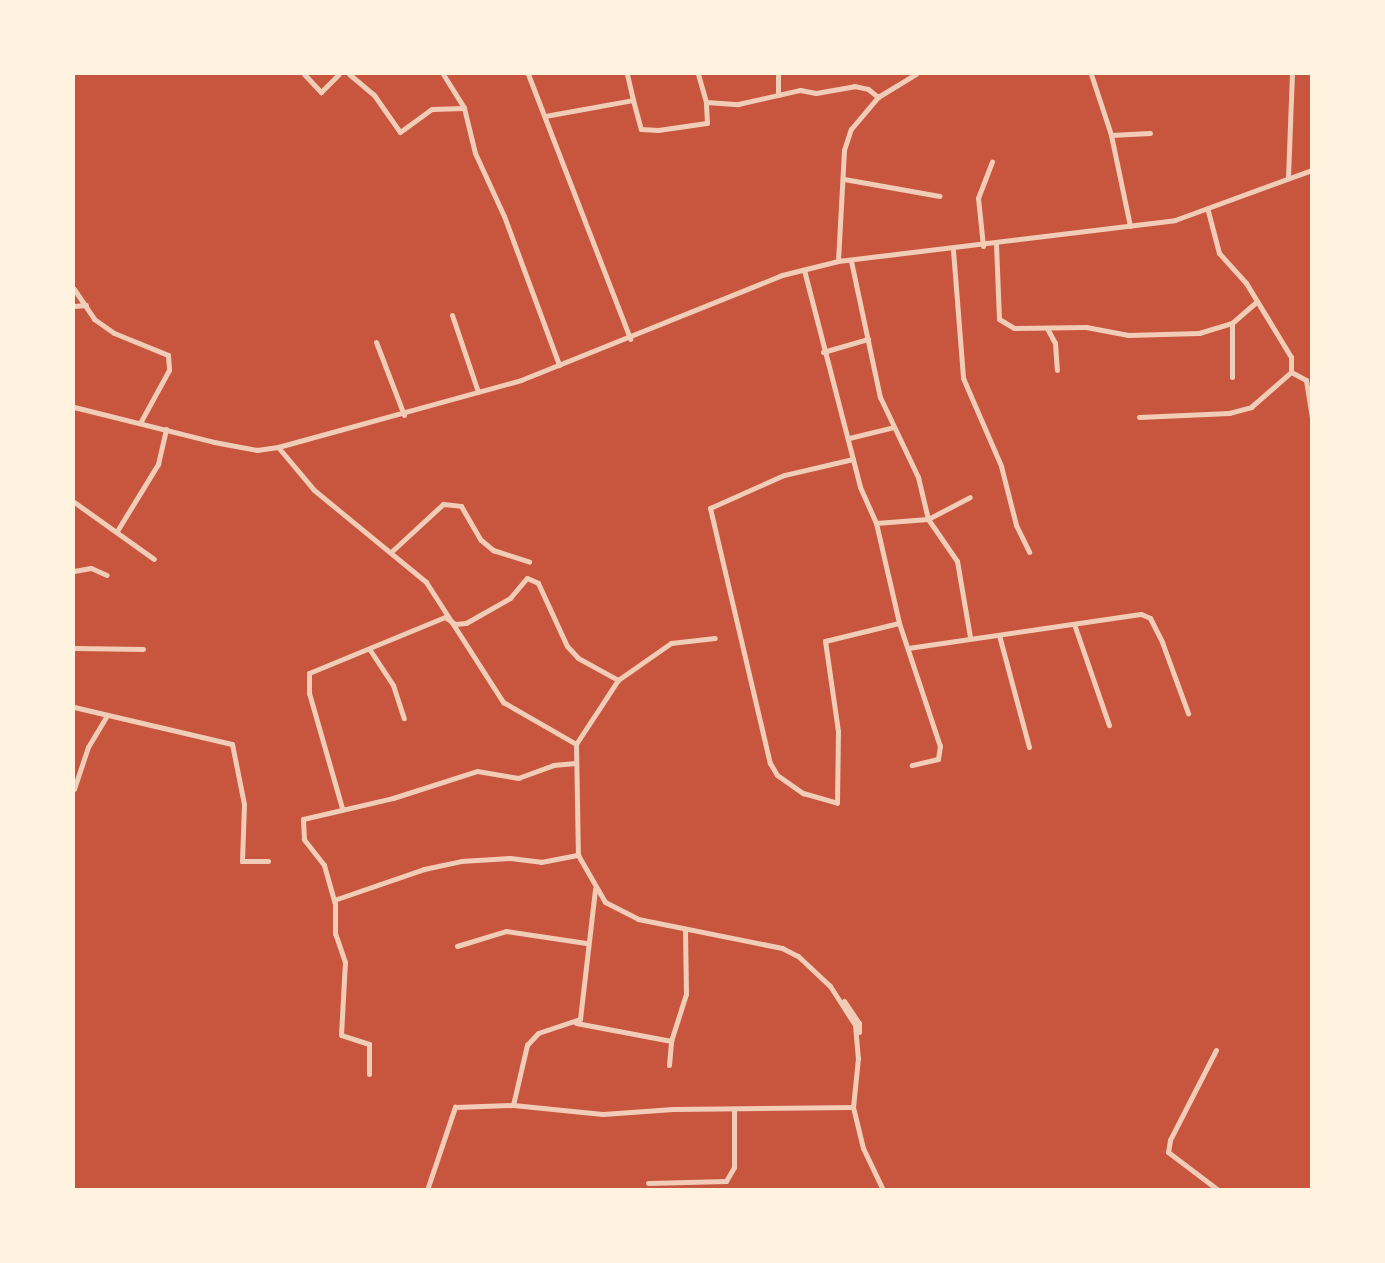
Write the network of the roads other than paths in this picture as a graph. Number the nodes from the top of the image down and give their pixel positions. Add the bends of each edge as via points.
1 (304, 74) edge
2 (339, 74) edge
3 (349, 74) edge
4 (443, 74) edge
5 (528, 74) edge
6 (627, 74) edge
7 (698, 74) edge
8 (778, 74) edge
9 (916, 74) edge
10 (1091, 74) edge
11 (1292, 74) edge
12 (778, 95) junction
13 (878, 97) junction
14 (633, 100) junction
15 (706, 102) junction
16 (464, 108) junction
17 (545, 116) junction
18 (1150, 133) dead end
19 (1111, 135) junction
20 (992, 162) dead end
21 (1311, 170) edge
22 (1289, 177) junction
23 (844, 179) junction
24 (939, 196) dead end
25 (1208, 211) junction
26 (1130, 226) junction
27 (996, 244) junction
28 (983, 246) junction
29 (953, 250) junction
30 (838, 261) junction
31 (851, 261) junction
32 (804, 270) junction
33 (74, 289) edge
34 (1256, 302) junction
35 (86, 305) junction
36 (74, 306) edge
37 (452, 315) dead end
38 (1232, 323) junction
39 (1048, 330) junction
40 (630, 339) junction
41 (868, 339) junction
42 (376, 342) dead end
43 (823, 352) junction
44 (559, 365) junction
45 (1058, 370) dead end
46 (1292, 372) junction
47 (1233, 377) dead end
48 (478, 392) junction
49 (1311, 393) edge
50 (74, 408) edge
51 (404, 415) junction
52 (1139, 417) dead end
53 (1311, 418) edge
54 (139, 423) junction
55 (894, 427) junction
56 (1311, 428) edge
57 (166, 429) junction
58 (849, 438) junction
59 (278, 447) junction
60 (853, 459) junction
61 (1311, 461) edge
62 (970, 497) dead end
63 (74, 502) edge
64 (928, 519) junction
65 (876, 523) junction
66 (117, 531) junction
67 (1029, 551) dead end
68 (391, 552) junction
69 (154, 559) dead end
70 (529, 562) dead end
71 (74, 571) edge
72 (107, 575) dead end
73 (445, 617) junction
74 (899, 623) junction
75 (1074, 624) junction
76 (999, 635) junction
77 (715, 638) dead end
78 (970, 638) junction
79 (74, 648) edge
80 (908, 648) junction
81 (143, 649) dead end
82 (370, 650) junction
83 (618, 680) junction
84 (74, 707) edge
85 (1188, 713) dead end
86 (106, 717) junction
87 (404, 718) dead end
88 (1109, 724) dead end
89 (576, 744) junction
90 (1029, 747) dead end
91 (576, 763) junction
92 (912, 765) dead end
93 (75, 781) edge
94 (74, 789) edge
95 (342, 808) junction
96 (578, 855) junction
97 (268, 861) dead end
98 (595, 890) junction
99 (334, 901) junction
100 (685, 929) junction
101 (586, 943) junction
102 (457, 946) dead end
103 (576, 1023) junction
104 (671, 1041) junction
105 (1216, 1051) dead end
106 (669, 1065) dead end
107 (369, 1074) dead end
108 (513, 1105) junction
109 (853, 1107) junction
110 (734, 1110) junction
111 (648, 1183) dead end
112 (427, 1189) edge
113 (883, 1189) edge
114 (1218, 1189) edge

1 - 2 street via 321,92
3 - 16 street via 374,94 400,132 432,109
4 - 16 street
5 - 17 street
6 - 14 street
7 - 15 street
8 - 12 street
9 - 13 street
10 - 19 street
11 - 22 street
12 - 13 street via 854,86
12 - 15 street via 738,104
13 - 23 street via 851,129 844,150
14 - 15 street via 641,130 707,123
14 - 17 street
16 - 44 street via 475,153 504,216
17 - 40 street
18 - 19 street
19 - 26 street
20 - 28 street via 978,198
21 - 22 street
22 - 25 street
23 - 24 street
23 - 30 street
25 - 26 street
25 - 34 street via 1219,253
26 - 27 street
27 - 28 street
27 - 39 street via 999,319 1014,328
28 - 29 street
29 - 31 street
29 - 67 street via 963,378 1001,466 1016,525
30 - 31 street
30 - 32 street
31 - 41 street
32 - 40 street via 720,299
32 - 43 street
33 - 35 street
34 - 38 street
34 - 46 street via 1292,357
35 - 36 street
35 - 54 street via 94,319 114,333 168,355 169,370
37 - 48 street
38 - 39 street via 1172,335 1128,335 1086,327
38 - 47 street
39 - 45 street via 1055,343
40 - 44 street
41 - 43 street
41 - 55 street via 871,368
42 - 51 street
43 - 58 street
44 - 48 street
46 - 49 street via 1306,380
46 - 52 street via 1251,407 1229,413
48 - 51 street
49 - 53 street
50 - 54 street
51 - 59 street
54 - 57 street
55 - 58 street
55 - 64 street via 918,477
56 - 61 street
57 - 59 street via 257,450
57 - 66 street via 158,464
58 - 60 street
59 - 68 street via 314,490
60 - 65 street
60 - 74 street via 784,475 710,508 770,763 777,775 803,793 837,803 838,731 825,641
62 - 64 street
63 - 66 street
64 - 65 street
64 - 78 street via 957,561
65 - 74 street
66 - 69 street
68 - 70 street via 443,504 461,506 481,540 493,550
68 - 73 street via 426,582
71 - 72 street via 91,568
73 - 82 street
73 - 83 street via 454,624 466,623 510,598 527,578 533,578 567,646 578,658
73 - 89 street via 503,702
74 - 80 street
75 - 76 street
75 - 85 street via 1129,613 1150,618
75 - 88 street
76 - 78 street
76 - 90 street
77 - 83 street via 671,643
78 - 80 street
79 - 81 street
80 - 92 street via 941,754
82 - 87 street via 393,685
82 - 95 street via 307,676
83 - 89 street
84 - 86 street
86 - 93 street
86 - 97 street via 232,744 244,804 241,858 244,863
89 - 91 street
91 - 95 street via 553,765 517,778 477,771 393,798
91 - 96 street
93 - 94 street
95 - 99 street via 303,819 304,839 324,865
96 - 98 street
96 - 99 street via 541,862 510,858 461,861
98 - 100 street via 619,912
98 - 101 street
99 - 107 street via 335,933 345,962 341,1035 369,1044
100 - 104 street via 686,994
100 - 109 street via 782,948 831,986 855,1025 858,1040
101 - 102 street via 506,931
101 - 103 street
103 - 104 street
103 - 108 street via 538,1033 527,1045
104 - 106 street
105 - 114 street via 1168,1152
108 - 110 street via 603,1114
108 - 112 street via 455,1107
109 - 110 street
109 - 113 street via 863,1148
110 - 111 street via 734,1167 726,1181

